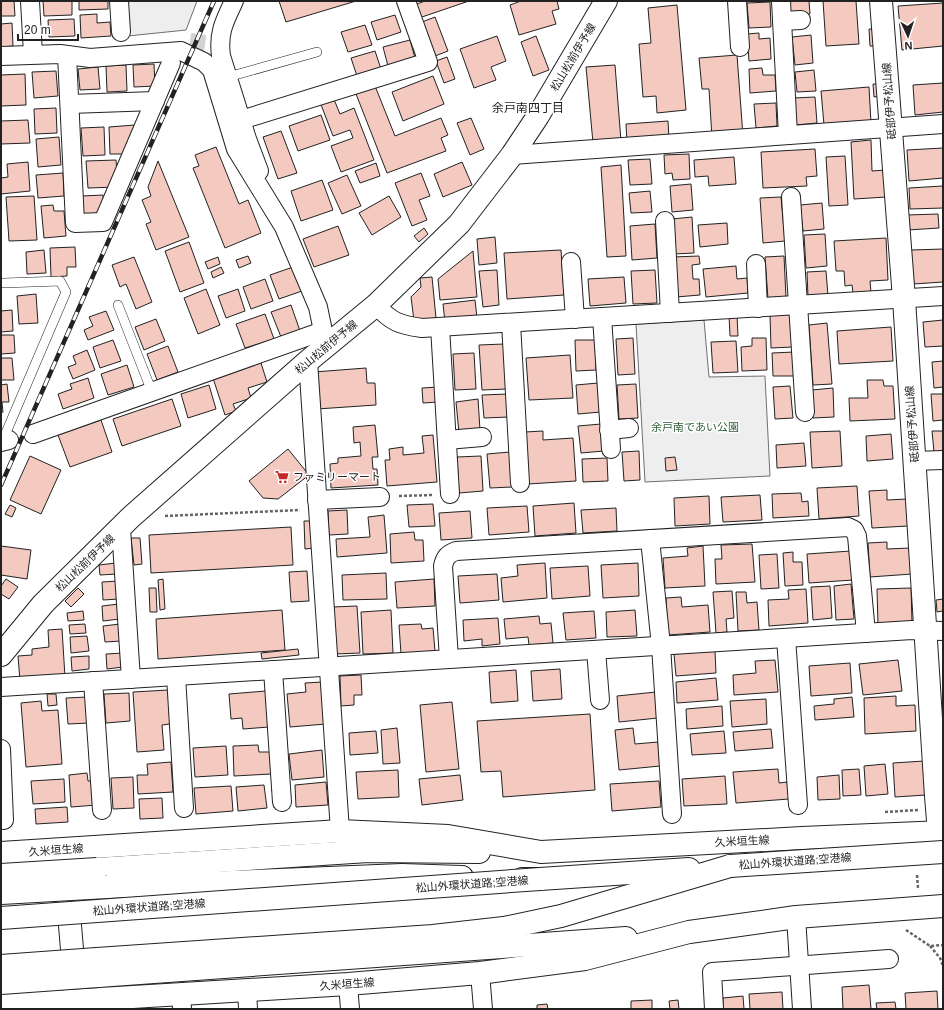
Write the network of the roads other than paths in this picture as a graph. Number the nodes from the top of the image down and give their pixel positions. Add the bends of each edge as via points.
1 (30, 1) edge
2 (119, 1) edge
3 (234, 1) edge
4 (406, 1) edge
5 (606, 1) edge
6 (737, 1) edge
7 (781, 1) edge
8 (881, 1) edge
9 (801, 20) dead end
10 (782, 21) junction
11 (121, 32) dead end
12 (205, 44) junction
13 (740, 48) dead end
14 (317, 52) dead end
15 (33, 54) junction
16 (64, 54) junction
17 (1, 56) edge
18 (171, 63) dead end
19 (228, 77) junction
20 (155, 101) junction
21 (70, 104) junction
22 (241, 120) junction
23 (943, 124) edge
24 (891, 128) junction
25 (788, 136) junction
26 (512, 155) junction
27 (791, 197) dead end
28 (274, 210) junction
29 (665, 220) dead end
30 (571, 262) dead end
31 (756, 264) dead end
32 (4, 283) dead end
33 (943, 296) edge
34 (904, 299) junction
35 (118, 305) dead end
36 (376, 305) junction
37 (798, 306) junction
38 (758, 308) junction
39 (670, 314) junction
40 (602, 317) junction
41 (575, 319) junction
42 (511, 323) junction
43 (440, 327) junction
44 (327, 336) junction
45 (308, 361) junction
46 (152, 392) junction
47 (805, 412) dead end
48 (629, 428) dead end
49 (609, 430) junction
50 (33, 434) dead end
51 (482, 437) dead end
52 (447, 440) junction
53 (4, 441) edge
54 (610, 449) dead end
55 (943, 460) edge
56 (914, 462) junction
57 (520, 483) dead end
58 (450, 494) road end
59 (380, 497) road end
60 (318, 505) junction
61 (121, 528) junction
62 (650, 539) junction
63 (934, 631) edge
64 (866, 633) junction
65 (786, 638) junction
66 (661, 646) junction
67 (596, 650) junction
68 (1, 655) edge
69 (449, 659) junction
70 (329, 667) junction
71 (273, 670) junction
72 (176, 676) junction
73 (131, 679) junction
74 (93, 681) junction
75 (1, 687) edge
76 (600, 700) dead end
77 (1, 749) edge
78 (938, 753) edge
79 (282, 802) dead end
80 (798, 805) dead end
81 (184, 808) dead end
82 (102, 810) dead end
83 (672, 814) dead end
84 (4, 820) dead end
85 (340, 831) junction
86 (942, 841) edge
87 (143, 844) junction
88 (541, 852) junction
89 (1, 853) edge
90 (1, 856) edge
91 (730, 866) junction
92 (1, 875) edge
93 (66, 878) junction
94 (540, 879) junction
95 (1, 893) edge
96 (943, 906) edge
97 (796, 917) junction
98 (1, 918) edge
99 (689, 932) junction
100 (889, 960) dead end
101 (1, 966) edge
102 (799, 966) junction
103 (74, 973) junction
104 (480, 973) junction
105 (1, 983) edge
106 (348, 984) junction
107 (151, 996) junction
108 (248, 1000) edge
109 (182, 1002) edge
110 (115, 1004) edge
111 (11, 1006) edge
112 (350, 1009) edge
113 (482, 1009) edge
114 (714, 1009) edge
115 (802, 1009) edge

1 - 15 street
2 - 11 street
3 - 12 street via 220,32
4 - 22 street via 428,62
5 - 26 main road, 松山松前伊予線
6 - 13 street
7 - 10 street
8 - 24 main road, 砥部伊予松山線
9 - 10 street
10 - 25 street
12 - 16 street via 178,40 74,48
12 - 19 street
14 - 19 lane
15 - 16 street
15 - 17 street
16 - 21 street
16 - 28 street via 90,58 181,51 204,62 212,70 236,148
18 - 20 street
19 - 22 street
20 - 21 street
20 - 21 street via 103,222 75,223
22 - 28 street
23 - 24 street
24 - 25 street
24 - 34 main road, 砥部伊予松山線
25 - 26 street
26 - 36 main road, 松山松前伊予線 via 459,224
27 - 37 street
28 - 44 street via 284,227 318,307
29 - 39 street
30 - 41 street
31 - 38 street
32 - 53 lane via 60,281 66,292
33 - 34 street
34 - 37 street
34 - 56 main road, 砥部伊予松山線
35 - 46 lane
36 - 43 street via 387,317 402,325
36 - 44 main road, 松山松前伊予線
37 - 38 street
37 - 47 street
38 - 39 street
39 - 40 street
40 - 41 street
40 - 49 street
41 - 42 street
42 - 43 street
42 - 57 street
43 - 52 street
44 - 45 main road, 松山松前伊予線
44 - 46 street
45 - 60 street
45 - 61 main road, 松山松前伊予線
46 - 50 street
48 - 49 street
49 - 54 street
51 - 52 street
52 - 58 street
55 - 56 street
56 - 63 main road, 砥部伊予松山線
59 - 60 street
60 - 70 street
61 - 68 main road, 松山松前伊予線 via 43,604
61 - 73 street
62 - 64 street via 848,527 854,530 857,536
62 - 66 street
62 - 69 street via 456,551 448,554 443,566
63 - 64 street
63 - 78 main road, 砥部伊予松山線
64 - 65 street
65 - 66 street
65 - 80 street
66 - 67 street
66 - 83 street
67 - 69 street
67 - 76 street
69 - 70 street
70 - 71 street
70 - 85 street
71 - 72 street
71 - 79 street
72 - 73 street
72 - 81 street
73 - 74 street
74 - 75 street
74 - 82 street
77 - 84 street
78 - 86 main road, 砥部伊予松山線
85 - 87 main road, 久米垣生線
85 - 88 main road, 久米垣生線 via 448,836
86 - 88 main road, 久米垣生線 via 802,838
86 - 91 main road, 松山外環状道路;空港線, bridge
87 - 89 main road, 久米垣生線
87 - 93 main road via 79,856
88 - 92 main road, 久米垣生線, bridge via 368,851
90 - 93 main road via 44,861
91 - 94 main road, 松山外環状道路;空港線
91 - 101 main road, bridge via 561,916 504,928 433,936
93 - 103 main road
94 - 95 main road, bridge via 402,875
94 - 98 main road, 松山外環状道路;空港線, bridge
96 - 97 main road, 久米垣生線
97 - 99 main road, 久米垣生線
97 - 102 street
99 - 104 main road, 久米垣生線 via 586,959
99 - 105 main road, 久米垣生線, bridge
100 - 102 street
102 - 114 street via 712,972
102 - 115 street
103 - 107 main road via 98,987
103 - 111 main road via 51,992
104 - 106 main road, 久米垣生線
104 - 113 street
106 - 108 main road, 久米垣生線
106 - 112 street
107 - 109 main road, 久米垣生線
107 - 110 main road, 久米垣生線
108 - 109 main road, 久米垣生線
110 - 111 main road, 久米垣生線

